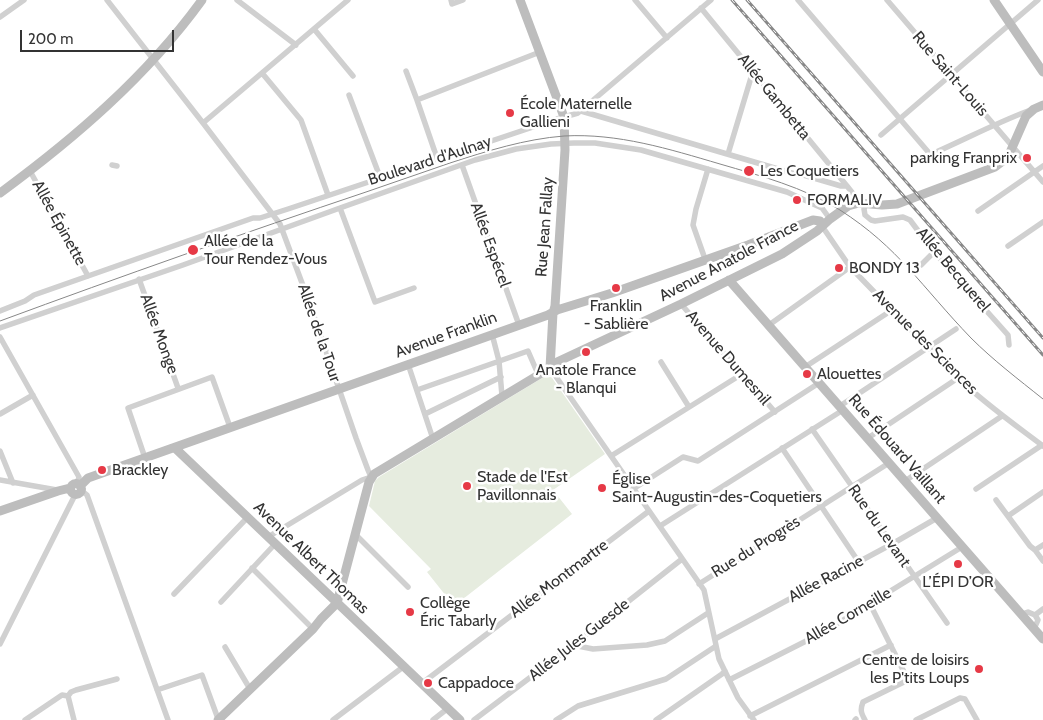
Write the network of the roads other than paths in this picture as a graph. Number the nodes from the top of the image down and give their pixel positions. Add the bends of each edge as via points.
1 (24, 0) edge
2 (107, 0) edge
3 (202, 0) edge
4 (237, 0) edge
5 (348, 0) edge
6 (451, 0) edge
7 (463, 0) edge
8 (520, 0) edge
9 (635, 0) edge
10 (711, 0) edge
11 (798, 0) edge
12 (887, 0) edge
13 (994, 0) edge
14 (1038, 0) edge
15 (701, 8) junction
16 (0, 17) edge
17 (1010, 24) junction
18 (314, 29) junction
19 (666, 38) junction
20 (296, 45) junction
21 (540, 52) junction
22 (154, 60) junction
23 (406, 71) dead end
24 (753, 72) junction
25 (1043, 72) edge
26 (262, 73) junction
27 (950, 75) junction
28 (353, 76) dead end
29 (350, 96) dead end
30 (417, 100) junction
31 (1043, 105) edge
32 (1034, 109) junction
33 (581, 111) junction
34 (564, 117) junction
35 (900, 119) junction
36 (203, 123) junction
37 (995, 126) junction
38 (881, 135) dead end
39 (565, 143) junction
40 (1013, 147) junction
41 (728, 154) junction
42 (437, 158) junction
43 (462, 165) junction
44 (1043, 166) edge
45 (708, 169) junction
46 (30, 171) junction
47 (1035, 172) junction
48 (380, 178) junction
49 (1043, 182) edge
50 (847, 186) junction
51 (0, 193) edge
52 (328, 195) junction
53 (862, 203) junction
54 (340, 208) junction
55 (978, 210) dead end
56 (273, 214) junction
57 (826, 222) junction
58 (1043, 222) edge
59 (282, 228) junction
60 (1008, 246) dead end
61 (934, 252) junction
62 (705, 259) junction
63 (921, 265) dead end
64 (850, 267) junction
65 (88, 276) junction
66 (140, 279) junction
67 (729, 280) junction
68 (414, 288) dead end
69 (682, 304) junction
70 (892, 310) junction
71 (0, 311) edge
72 (553, 313) junction
73 (518, 325) junction
74 (769, 326) junction
75 (0, 328) edge
76 (956, 329) dead end
77 (492, 334) junction
78 (0, 337) edge
79 (1009, 345) dead end
80 (929, 347) junction
81 (499, 361) junction
82 (661, 362) dead end
83 (408, 364) junction
84 (805, 367) junction
85 (550, 368) junction
86 (538, 374) junction
87 (742, 374) junction
88 (501, 377) junction
89 (958, 378) junction
90 (819, 383) junction
91 (178, 388) junction
92 (339, 389) junction
93 (417, 390) junction
94 (33, 395) junction
95 (502, 396) junction
96 (689, 407) junction
97 (841, 408) junction
98 (775, 412) junction
99 (0, 414) edge
100 (425, 414) junction
101 (1002, 416) junction
102 (230, 427) junction
103 (812, 429) junction
104 (868, 438) junction
105 (433, 439) junction
106 (1042, 446) edge
107 (175, 448) junction
108 (782, 448) junction
109 (0, 451) edge
110 (611, 456) junction
111 (146, 458) junction
112 (889, 463) junction
113 (371, 477) junction
114 (0, 480) edge
115 (905, 481) junction
116 (13, 483) junction
117 (78, 486) junction
118 (36, 487) junction
119 (852, 487) junction
120 (633, 489) junction
121 (976, 489) dead end
122 (58, 491) junction
123 (1043, 492) edge
124 (36, 498) junction
125 (996, 500) dead end
126 (822, 506) junction
127 (0, 511) edge
128 (649, 511) junction
129 (1008, 516) junction
130 (247, 518) junction
131 (938, 518) junction
132 (660, 526) junction
133 (356, 534) junction
134 (271, 540) junction
135 (892, 544) junction
136 (1043, 545) edge
137 (962, 546) junction
138 (1035, 550) junction
139 (682, 559) junction
140 (858, 561) junction
141 (1043, 561) edge
142 (252, 568) junction
143 (914, 577) junction
144 (699, 584) junction
145 (408, 587) dead end
146 (174, 594) dead end
147 (221, 602) dead end
148 (337, 603) junction
149 (870, 604) junction
150 (1043, 609) edge
151 (708, 613) junction
152 (1022, 614) junction
153 (1035, 614) junction
154 (947, 623) dead end
155 (1034, 628) junction
156 (313, 629) junction
157 (715, 639) junction
158 (1043, 639) edge
159 (0, 644) edge
160 (891, 645) junction
161 (573, 646) junction
162 (716, 646) junction
163 (225, 647) dead end
164 (403, 667) junction
165 (725, 671) junction
166 (117, 679) dead end
167 (729, 680) junction
168 (424, 687) junction
169 (250, 689) junction
170 (157, 690) junction
171 (68, 696) junction
172 (447, 709) junction
173 (750, 718) edge
174 (25, 720) edge
175 (74, 720) edge
176 (168, 720) edge
177 (219, 720) edge
178 (333, 720) edge
179 (433, 720) edge
180 (460, 720) edge
181 (474, 720) edge
182 (556, 720) edge
183 (656, 720) edge
184 (865, 720) edge
185 (916, 720) edge
186 (977, 720) edge

1 - 16 street
2 - 22 street
3 - 22 street
4 - 20 street
5 - 18 street
6 - 7 street via 452,4
8 - 21 street, Rue Jean Fallay
9 - 19 street
10 - 15 street
11 - 35 street
12 - 27 street, Rue Saint-Louis
13 - 17 street
14 - 17 street
15 - 19 street
15 - 24 street, Allée Gambetta
17 - 25 street
17 - 27 street
18 - 20 street
18 - 28 street
19 - 33 street
20 - 26 street
21 - 30 street
21 - 34 street, Rue Jean Fallay
22 - 36 street
22 - 46 street via 95,117
23 - 30 street
24 - 41 street
24 - 50 street, Allée Gambetta
26 - 36 street
26 - 52 street via 301,120
27 - 35 street
27 - 37 street, Rue Saint-Louis
29 - 48 street
30 - 42 street
31 - 32 street
32 - 37 street
32 - 40 street, Avenue Anatole France via 1026,116
33 - 34 street, Boulevard d'Aulnay
33 - 41 street
34 - 39 street, Rue Jean Fallay
34 - 42 street, Boulevard d'Aulnay
35 - 37 street via 928,152 934,153
35 - 38 street
36 - 56 street, Allée de la Tour
37 - 40 street, Rue Saint-Louis
39 - 43 street, Boulevard d'Aulnay via 516,149
39 - 45 street, Boulevard d'Aulnay via 595,143 641,150
39 - 72 street, Rue Jean Fallay
40 - 47 street, Rue Saint-Louis
40 - 53 street, Avenue Anatole France via 1001,164 903,202 890,205
41 - 50 street
42 - 48 street, Boulevard d'Aulnay
43 - 54 street, Boulevard d'Aulnay
43 - 73 street, Allée Espécel
44 - 47 street
45 - 57 street, Boulevard d'Aulnay via 787,192 822,208
45 - 62 street via 693,225
46 - 51 street
46 - 65 street, Allée Épinette
47 - 49 street, Rue Saint-Louis
47 - 55 street
48 - 52 street, Boulevard d'Aulnay
50 - 53 street
52 - 56 street, Boulevard d'Aulnay
53 - 57 street, Avenue Anatole France via 848,206
53 - 61 street, Allée Becquerel via 871,220 908,218
54 - 59 street, Boulevard d'Aulnay
54 - 68 street via 375,302
56 - 59 street, Allée de la Tour
56 - 65 street, Boulevard d'Aulnay
57 - 62 street, Avenue Franklin via 813,220
57 - 64 street, Avenue des Sciences via 824,229
57 - 67 street, Avenue Anatole France via 782,254
58 - 60 street
59 - 66 street, Boulevard d'Aulnay
59 - 92 street, Allée de la Tour
61 - 63 street
61 - 79 street, Allée Becquerel via 1008,335
62 - 72 street, Avenue Franklin
64 - 70 street, Avenue des Sciences
64 - 74 street
65 - 71 street, Boulevard d'Aulnay
66 - 75 street, Boulevard d'Aulnay
66 - 91 street, Allée Monge
67 - 69 street, Avenue Anatole France
67 - 74 street, Rue Édouard Vaillant
69 - 85 street, Avenue Anatole France
69 - 87 street, Avenue Dumesnil
70 - 80 street, Avenue des Sciences
70 - 84 street
72 - 73 street, Avenue Franklin
72 - 85 street, Rue Jean Fallay
73 - 77 street, Avenue Franklin
74 - 84 street, Rue Édouard Vaillant
76 - 80 street
77 - 81 street
77 - 83 street, Avenue Franklin
78 - 94 street
80 - 89 street, Avenue des Sciences
80 - 97 street
81 - 86 street via 528,351
81 - 88 street
81 - 93 street
82 - 96 street
83 - 92 street, Avenue Franklin
83 - 93 street
84 - 90 street, Rue Édouard Vaillant
85 - 86 street, Avenue Anatole France
85 - 110 street
86 - 95 street, Avenue Anatole France
87 - 96 street
87 - 98 street, Avenue Dumesnil
88 - 95 street
88 - 100 street
89 - 101 street, Avenue des Sciences
89 - 104 street
90 - 97 street, Rue Édouard Vaillant
90 - 98 street
91 - 102 street via 212,377
91 - 111 street via 128,408
92 - 102 street, Avenue Franklin
92 - 113 street, Allée de la Tour
93 - 100 street
94 - 99 street
94 - 117 street
95 - 105 street, Avenue Anatole France
96 - 110 street
97 - 103 street
97 - 104 street, Rue Édouard Vaillant
98 - 120 street via 698,461 683,457
100 - 105 street
101 - 106 street, Avenue des Sciences
101 - 115 street
102 - 107 street, Avenue Franklin
103 - 108 street
103 - 119 street, Rue du Levant
104 - 112 street, Rue Édouard Vaillant
105 - 113 street, Avenue Anatole France
106 - 121 street
107 - 111 street, Avenue Franklin
107 - 130 street, Avenue Albert Thomas
108 - 126 street
108 - 132 street
109 - 116 street
110 - 120 street
111 - 117 street, Avenue Franklin
112 - 115 street, Rue Édouard Vaillant
112 - 119 street, Rue du Progrès
113 - 133 street
113 - 134 street
114 - 116 street
115 - 131 street, Rue Édouard Vaillant
116 - 118 street
117 - 122 street, Avenue Franklin
117 - 159 street
117 - 170 street via 87,495
118 - 122 street
118 - 124 street via 39,491
119 - 126 street, Rue du Progrès
119 - 135 street, Rue du Levant
120 - 128 street
122 - 124 street, Avenue Franklin
123 - 129 street
124 - 127 street, Avenue Franklin
125 - 129 street
126 - 140 street
126 - 144 street, Rue du Progrès
128 - 132 street
128 - 168 street, Allée Montmartre
129 - 138 street
130 - 134 street, Avenue Albert Thomas
130 - 146 street
131 - 135 street, Allée Racine
131 - 137 street, Rue Édouard Vaillant
132 - 139 street
133 - 145 street
133 - 148 street
134 - 142 street
134 - 148 street, Avenue Albert Thomas
135 - 140 street, Allée Racine
135 - 143 street, Rue du Levant
136 - 138 street
137 - 143 street, Allée Corneille
137 - 152 street, Rue Édouard Vaillant
138 - 141 street
139 - 144 street
139 - 161 street, Allée Jules Guesde
140 - 157 street, Allée Racine
142 - 147 street
142 - 156 street
143 - 149 street, Allée Corneille
143 - 154 street, Rue du Levant
144 - 151 street via 704,590
148 - 156 street
148 - 164 street, Avenue Albert Thomas
149 - 160 street
149 - 167 street, Allée Corneille via 822,633
150 - 153 street
151 - 157 street
151 - 161 street via 665,641 592,649
152 - 153 street
152 - 155 street, Rue Édouard Vaillant
153 - 155 street via 1038,618
155 - 158 street, Rue Édouard Vaillant
156 - 169 street
157 - 162 street
160 - 173 street
160 - 184 street via 908,680 863,702 860,708
161 - 181 street, Allée Jules Guesde
162 - 165 street
162 - 182 street via 666,679 578,706
163 - 169 street
164 - 168 street, Avenue Albert Thomas
164 - 178 street
165 - 167 street
165 - 183 street
166 - 171 street via 76,690
167 - 173 street
168 - 172 street, Avenue Albert Thomas
169 - 177 street
170 - 176 street
170 - 177 street via 202,675
171 - 174 street via 62,695
171 - 175 street
172 - 179 street
172 - 180 street, Avenue Albert Thomas
185 - 186 street via 960,698 965,699

